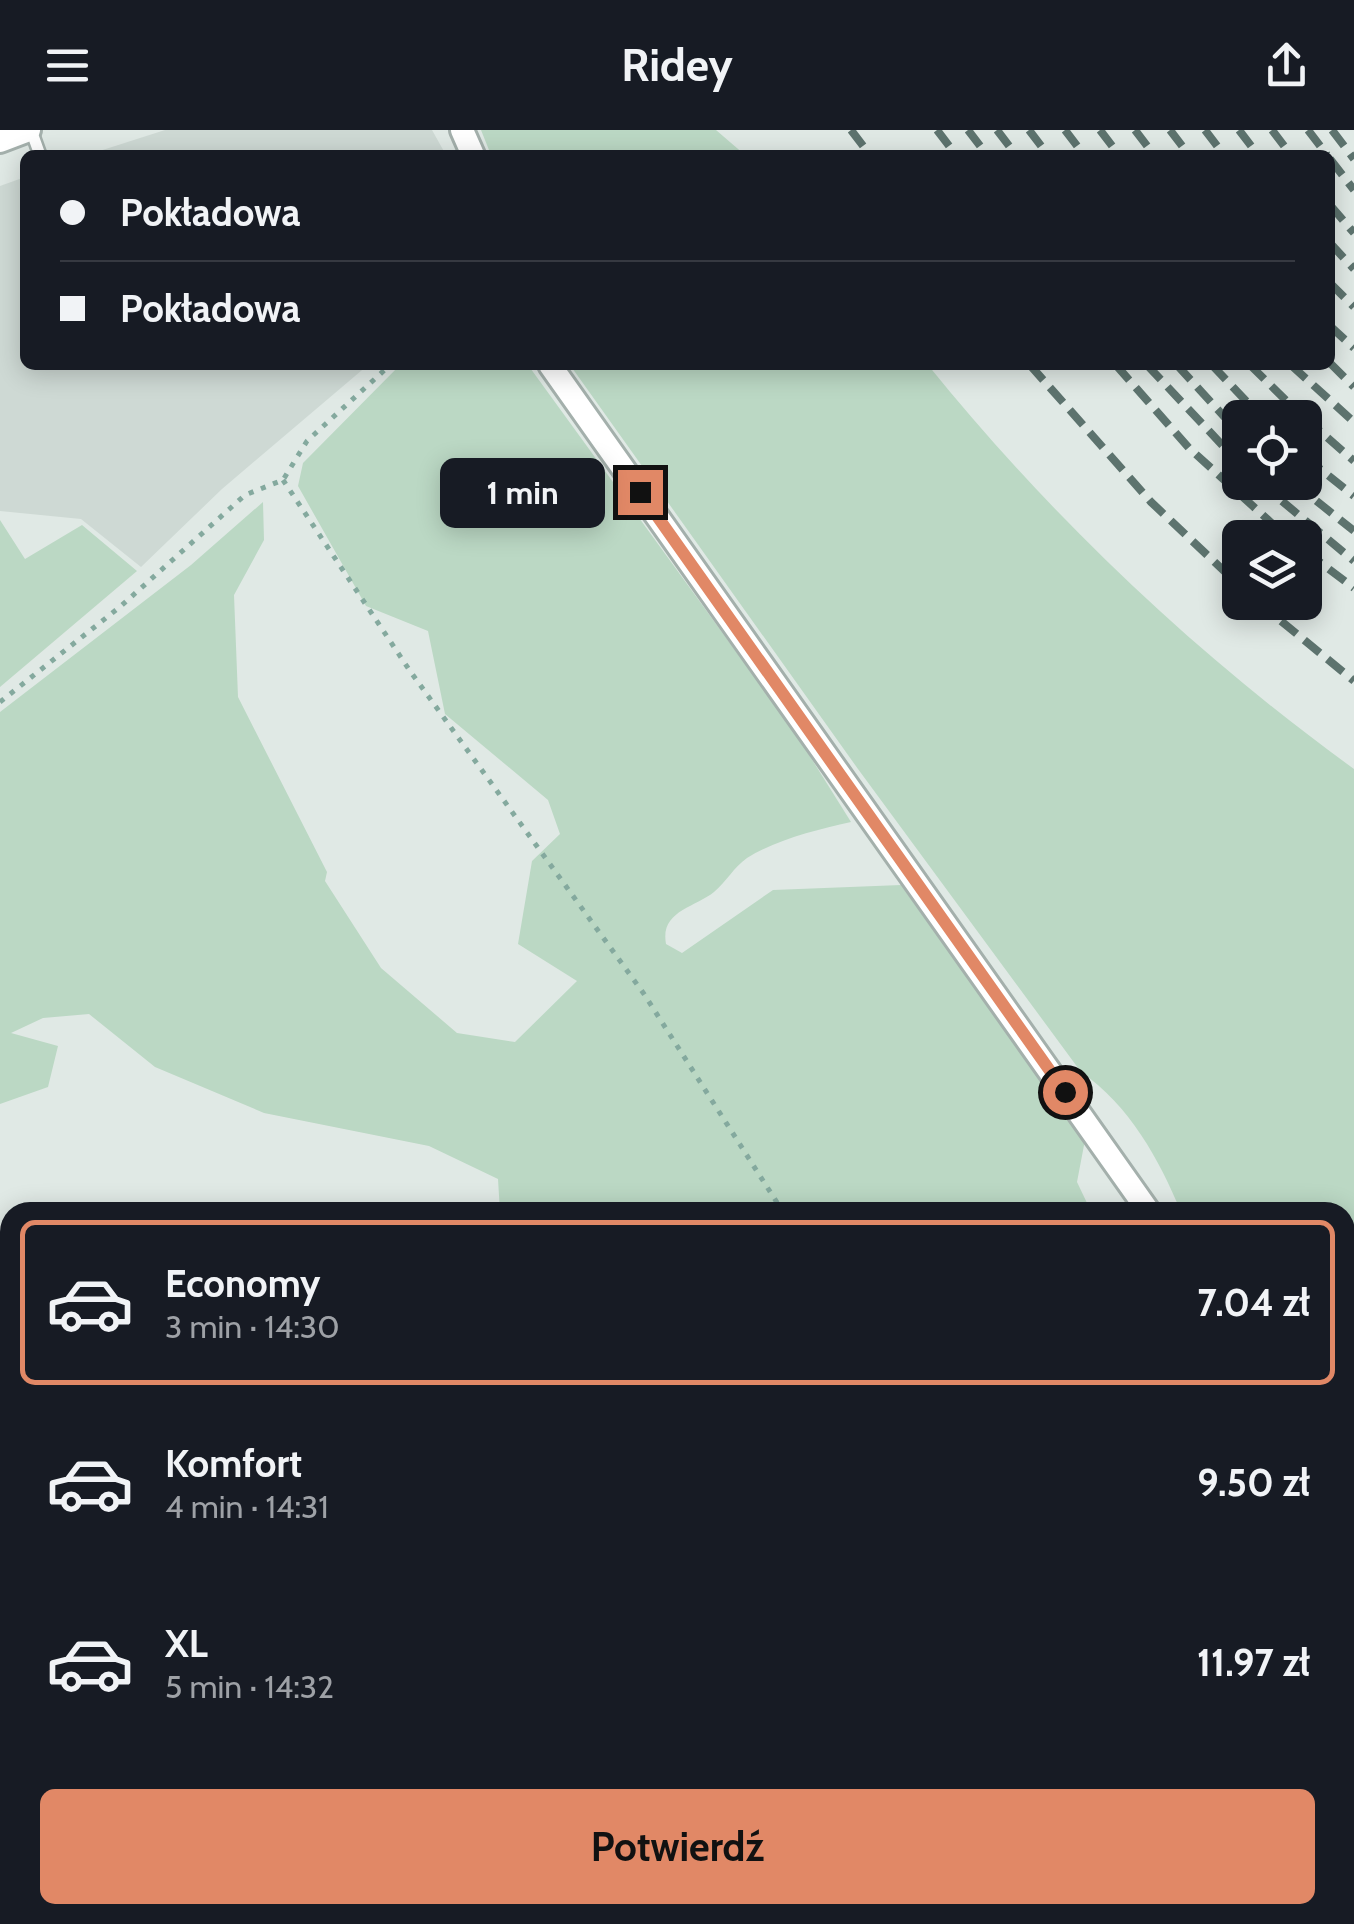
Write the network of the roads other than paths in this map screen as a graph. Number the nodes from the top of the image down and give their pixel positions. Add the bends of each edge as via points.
1 (30, 130) edge
2 (0, 141) edge
3 (554, 370) edge
4 (1143, 1202) edge

1 - 2 street
3 - 4 street

